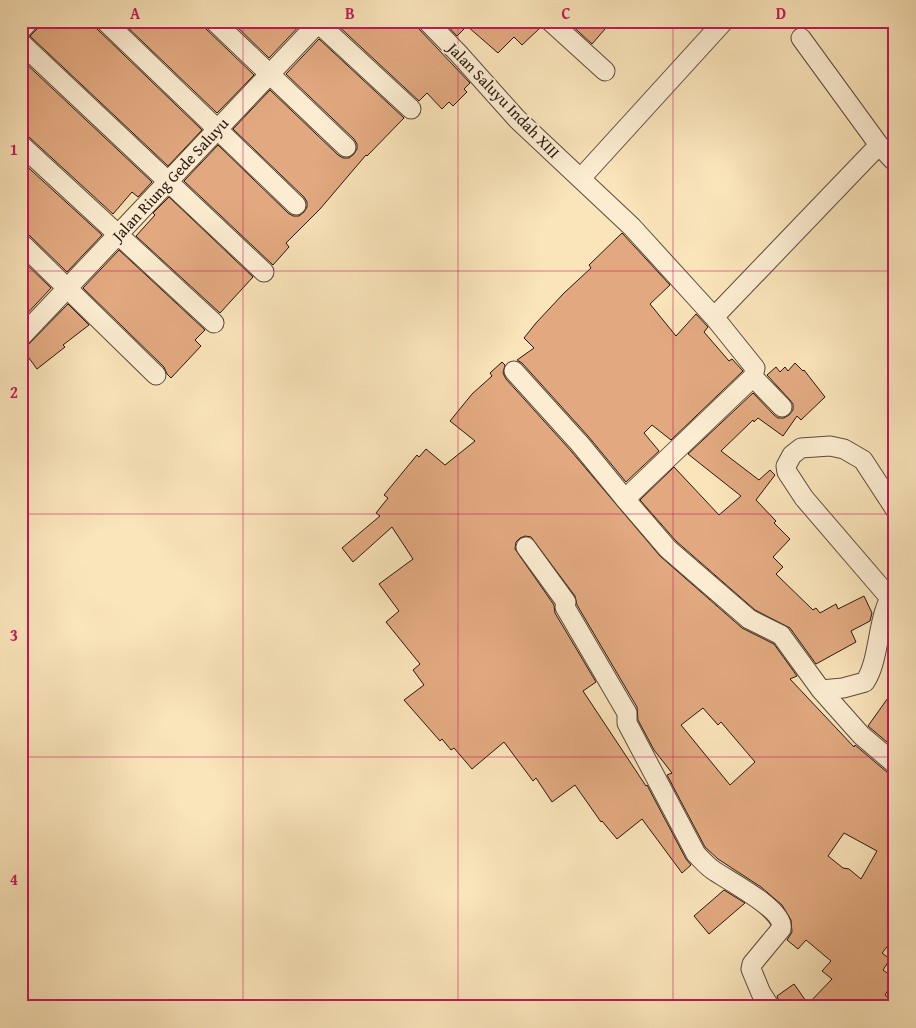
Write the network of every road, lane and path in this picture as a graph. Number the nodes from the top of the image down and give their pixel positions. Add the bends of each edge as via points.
1 (30, 21) edge
2 (105, 21) edge
3 (214, 21) edge
4 (427, 21) edge
5 (550, 21) edge
6 (724, 21) edge
7 (318, 22) edge
8 (21, 30) edge
9 (800, 38) dead end
10 (21, 42) edge
11 (605, 70) dead end
12 (270, 75) junction
13 (411, 109) dead end
14 (217, 129) junction
15 (21, 144) edge
16 (879, 145) junction
17 (346, 147) dead end
18 (895, 162) edge
19 (581, 178) junction
20 (167, 182) junction
21 (296, 205) dead end
22 (118, 234) junction
23 (21, 243) edge
24 (264, 272) dead end
25 (68, 288) junction
26 (714, 317) junction
27 (214, 323) dead end
28 (21, 337) edge
29 (514, 371) dead end
30 (156, 375) dead end
31 (753, 377) junction
32 (782, 407) dead end
33 (625, 499) junction
34 (895, 509) edge
35 (526, 547) dead end
36 (892, 594) edge
37 (821, 690) junction
38 (895, 764) edge
39 (770, 1007) edge

1 - 8 street
2 - 14 street
3 - 12 street
4 - 19 street, Jalan Saluyu Indah XIII via 517,119
5 - 11 street
6 - 19 street
7 - 12 street, Jalan Riung Gede Saluyu
7 - 13 street
9 - 16 street
10 - 20 street
12 - 14 street, Jalan Riung Gede Saluyu
12 - 17 street
14 - 20 street, Jalan Riung Gede Saluyu
14 - 21 street
15 - 22 street
16 - 18 street
16 - 26 street
19 - 26 street, Jalan Saluyu Indah XIII via 632,227
20 - 22 street, Jalan Riung Gede Saluyu
20 - 24 street
22 - 25 street, Jalan Riung Gede Saluyu
22 - 27 street
23 - 25 street
25 - 28 street, Jalan Riung Gede Saluyu
25 - 30 street
26 - 31 street, Jalan Saluyu Indah XIII via 755,368
29 - 33 street
31 - 32 street
31 - 33 street
33 - 37 street via 668,549 749,619 780,635
34 - 36 street via 862,460 844,449 830,446 801,448 786,466 804,498
35 - 39 street via 566,602 565,607 627,713 627,723 696,854 713,870 751,893 781,923 781,929 750,969
36 - 37 street via 884,612 870,672 864,682
37 - 38 street via 861,735

